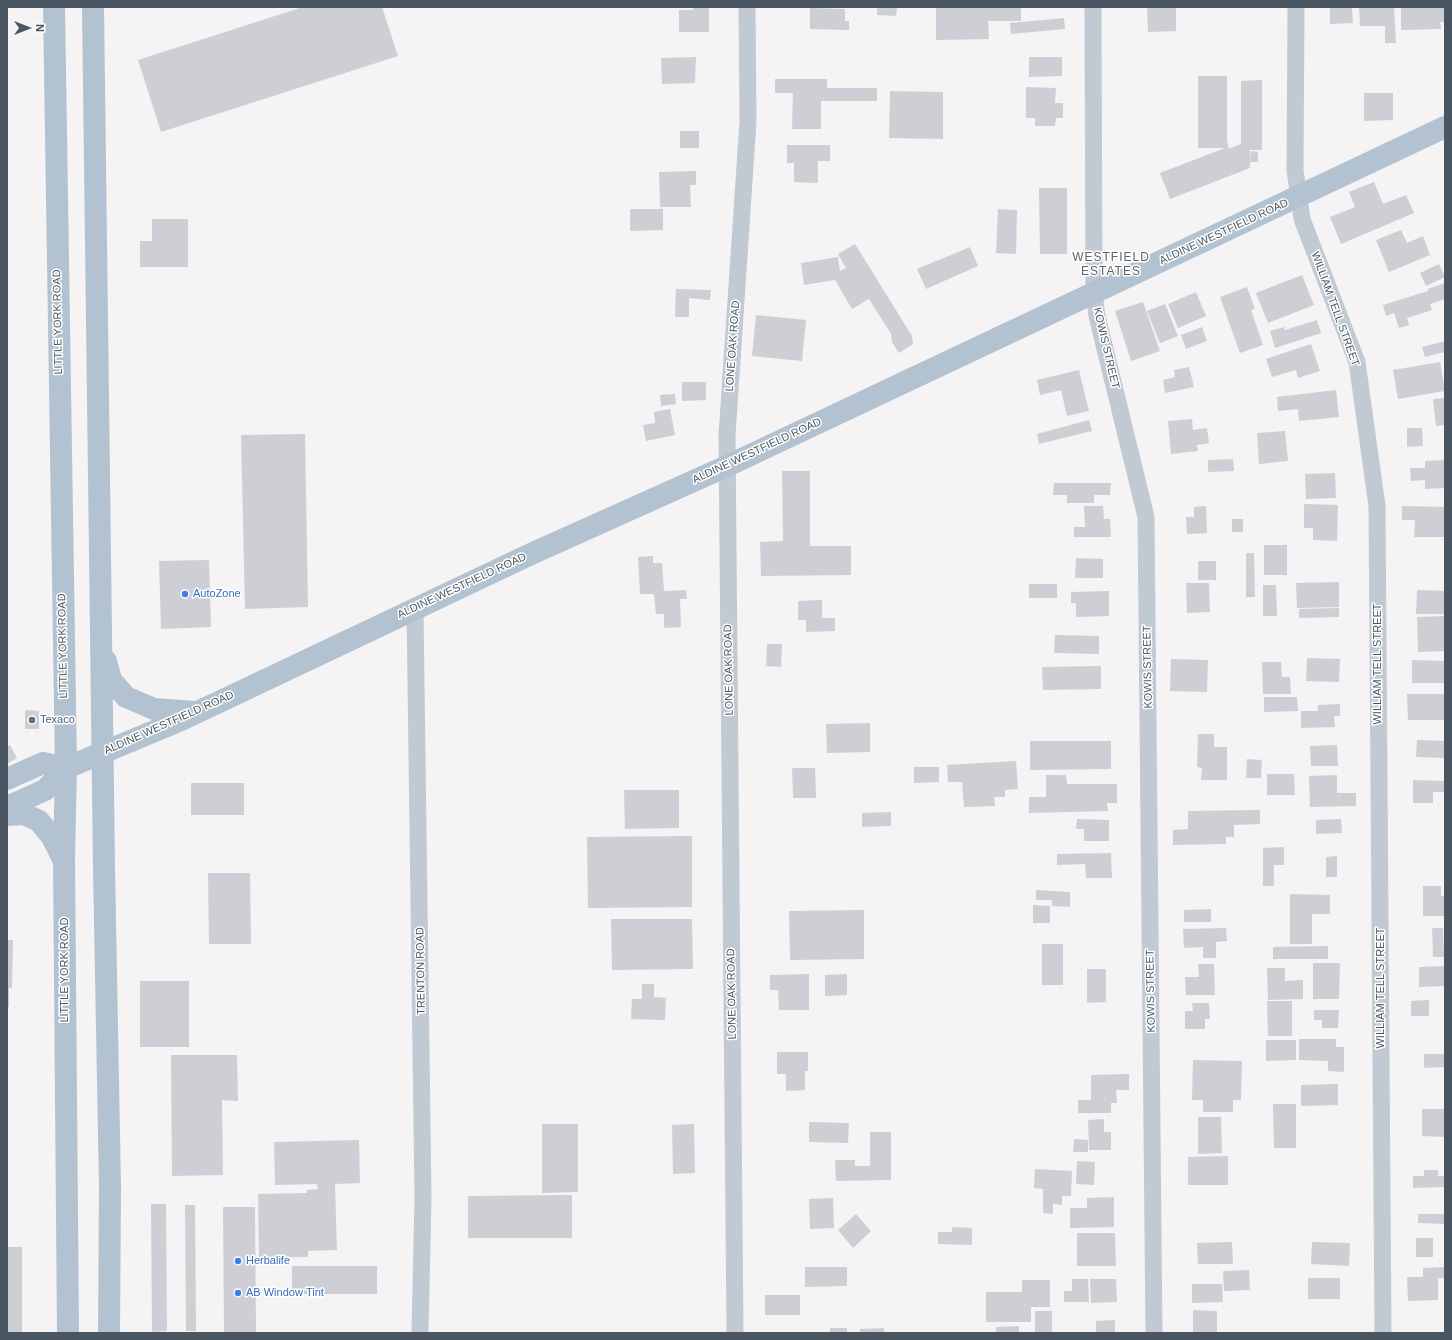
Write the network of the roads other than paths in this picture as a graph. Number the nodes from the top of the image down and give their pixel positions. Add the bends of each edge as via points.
1 (54, 7) edge
2 (93, 7) edge
3 (747, 7) edge
4 (1093, 7) edge
5 (1296, 7) edge
6 (1445, 127) edge
7 (1298, 197) junction
8 (1094, 293) junction
9 (727, 466) junction
10 (415, 609) junction
11 (101, 644) junction
12 (196, 712) junction
13 (103, 752) junction
14 (66, 768) junction
15 (7, 779) edge
16 (7, 807) edge
17 (7, 815) edge
18 (64, 861) junction
19 (68, 1333) edge
20 (109, 1333) edge
21 (420, 1333) edge
22 (735, 1333) edge
23 (1154, 1333) edge
24 (1383, 1333) edge

1 - 14 main road, LITTLE YORK ROAD
2 - 11 main road
3 - 9 street, LONE OAK ROAD via 748,121
4 - 8 street, KOWIS STREET
5 - 7 street, WILLIAM TELL STREET via 1295,170
6 - 7 main road, ALDINE WESTFIELD ROAD
7 - 8 main road, ALDINE WESTFIELD ROAD
7 - 24 street, WILLIAM TELL STREET via 1302,219 1357,362 1378,506
8 - 9 main road, ALDINE WESTFIELD ROAD
8 - 23 street, KOWIS STREET via 1097,316 1146,518
9 - 10 main road, ALDINE WESTFIELD ROAD
9 - 22 street, LONE OAK ROAD
10 - 12 main road, ALDINE WESTFIELD ROAD
10 - 21 street, TRENTON ROAD via 423,1198
11 - 12 main road via 111,680 126,697 154,709
11 - 13 main road
12 - 13 main road, ALDINE WESTFIELD ROAD
13 - 14 main road, ALDINE WESTFIELD ROAD
13 - 20 main road via 110,1187
14 - 15 main road via 43,763
14 - 16 main road, ALDINE WESTFIELD ROAD via 45,790
14 - 18 main road, LITTLE YORK ROAD
17 - 18 main road via 24,814 38,821 52,837
18 - 19 main road, LITTLE YORK ROAD

